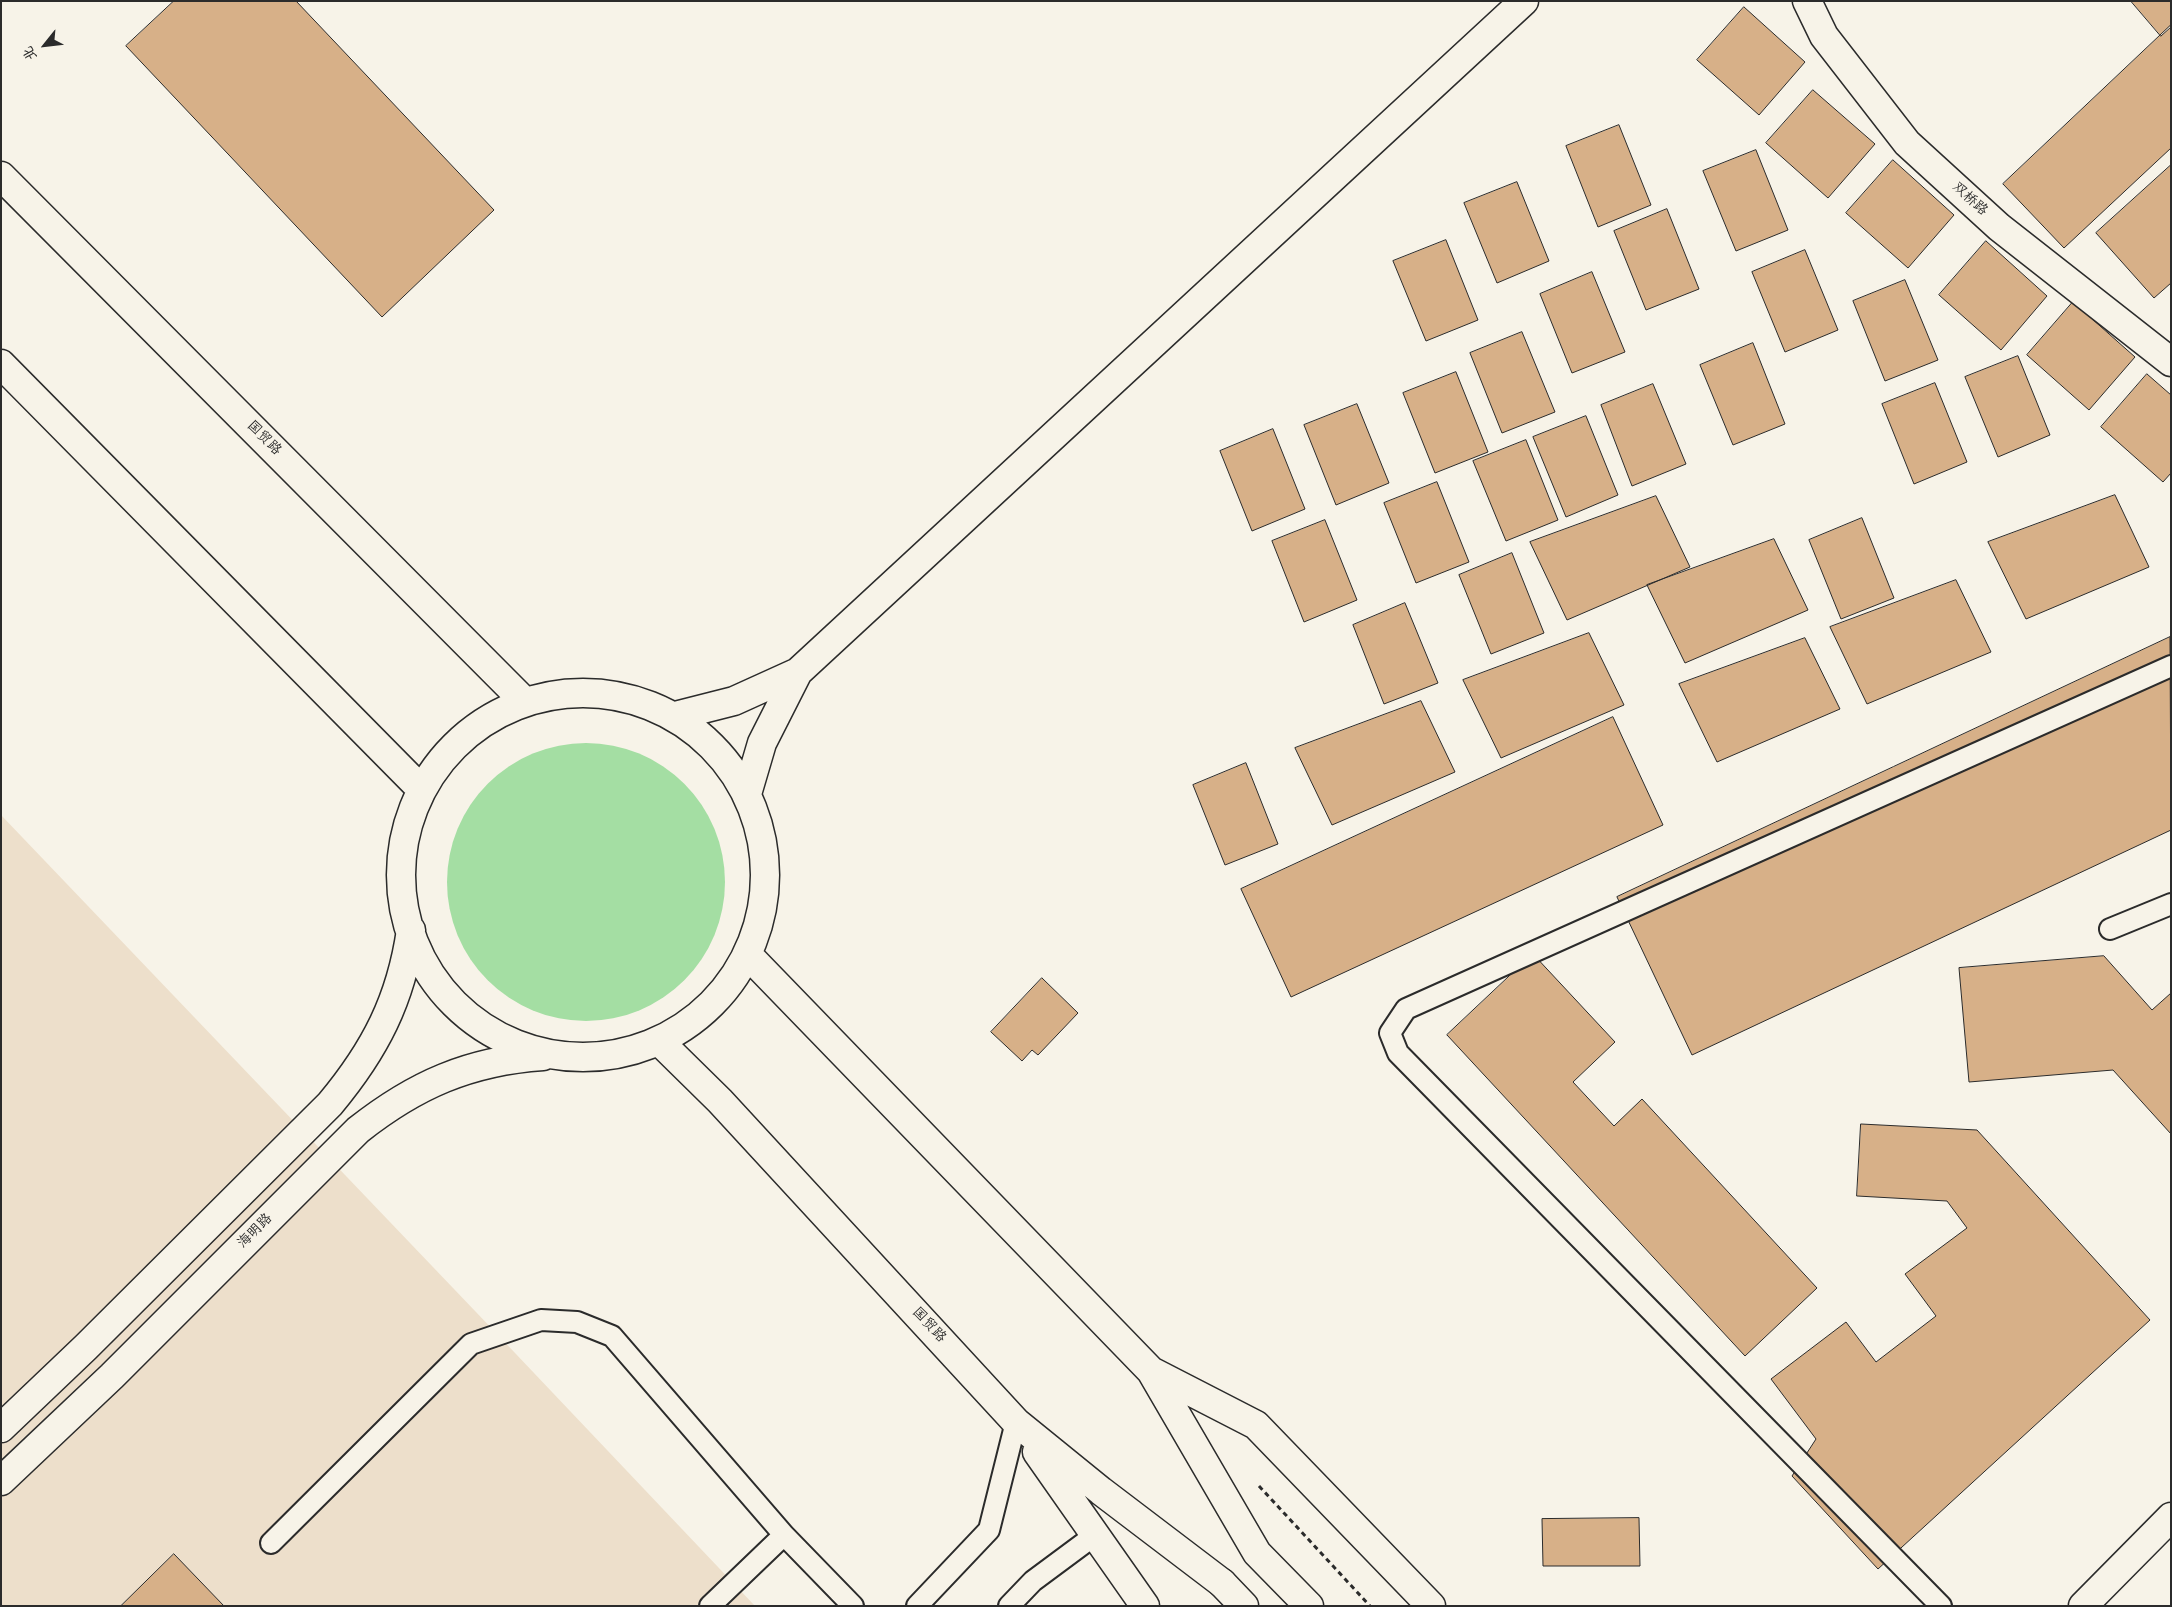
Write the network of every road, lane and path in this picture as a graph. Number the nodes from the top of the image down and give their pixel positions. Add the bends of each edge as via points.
1 (1524, 1) edge
2 (1806, 1) edge
3 (1, 176) edge
4 (2171, 362) edge
5 (1, 364) edge
6 (2171, 666) edge
7 (798, 672) junction
8 (524, 701) junction
9 (675, 716) junction
10 (421, 789) junction
11 (747, 794) junction
12 (2171, 904) edge
13 (411, 928) junction
14 (2110, 928) dead end
15 (748, 955) junction
16 (660, 1042) junction
17 (551, 1056) junction
18 (1151, 1371) junction
19 (1016, 1422) junction
20 (1, 1428) edge
21 (1, 1481) edge
22 (2171, 1517) edge
23 (1289, 1518) dead end
24 (784, 1535) junction
25 (1095, 1535) junction
26 (271, 1543) dead end
27 (710, 1606) edge
28 (852, 1606) edge
29 (917, 1606) edge
30 (1009, 1606) edge
31 (1145, 1606) edge
32 (1244, 1606) edge
33 (1309, 1606) edge
34 (1370, 1606) edge
35 (1431, 1606) edge
36 (1941, 1606) edge
37 (2083, 1606) edge

1 - 7 main road
2 - 4 main road, 双桥路 via 1824,36 1906,143 1999,226
3 - 8 main road, 国贸路
5 - 10 main road
6 - 36 lane via 1406,1009 1390,1032 1398,1053
7 - 9 main road via 734,701
7 - 11 main road via 762,743
8 - 9 main road via 575,691 626,696
8 - 10 main road via 483,721 448,751
9 - 11 main road via 716,748
10 - 13 main road via 404,843 403,900
11 - 15 main road via 764,847 765,902
12 - 14 lane
13 - 17 main road via 420,954 454,1007 498,1036
13 - 20 main road via 407,958 388,1018 354,1076 330,1104
15 - 16 main road via 712,1006
15 - 18 main road
16 - 17 main road, 海明路 via 606,1056
16 - 19 main road, 国贸路 via 720,1101
17 - 21 main road, 海明路 via 509,1059 453,1073 387,1107 358,1130 112,1376
18 - 33 main road via 1257,1552
18 - 35 main road via 1256,1425
19 - 25 main road
19 - 29 lane via 989,1530
19 - 32 main road, 国贸路 via 1222,1582
22 - 37 main road
23 - 34 path
24 - 26 lane via 612,1336 577,1322 541,1320 471,1344
24 - 27 lane
24 - 28 lane
25 - 30 lane via 1033,1581
25 - 31 main road

